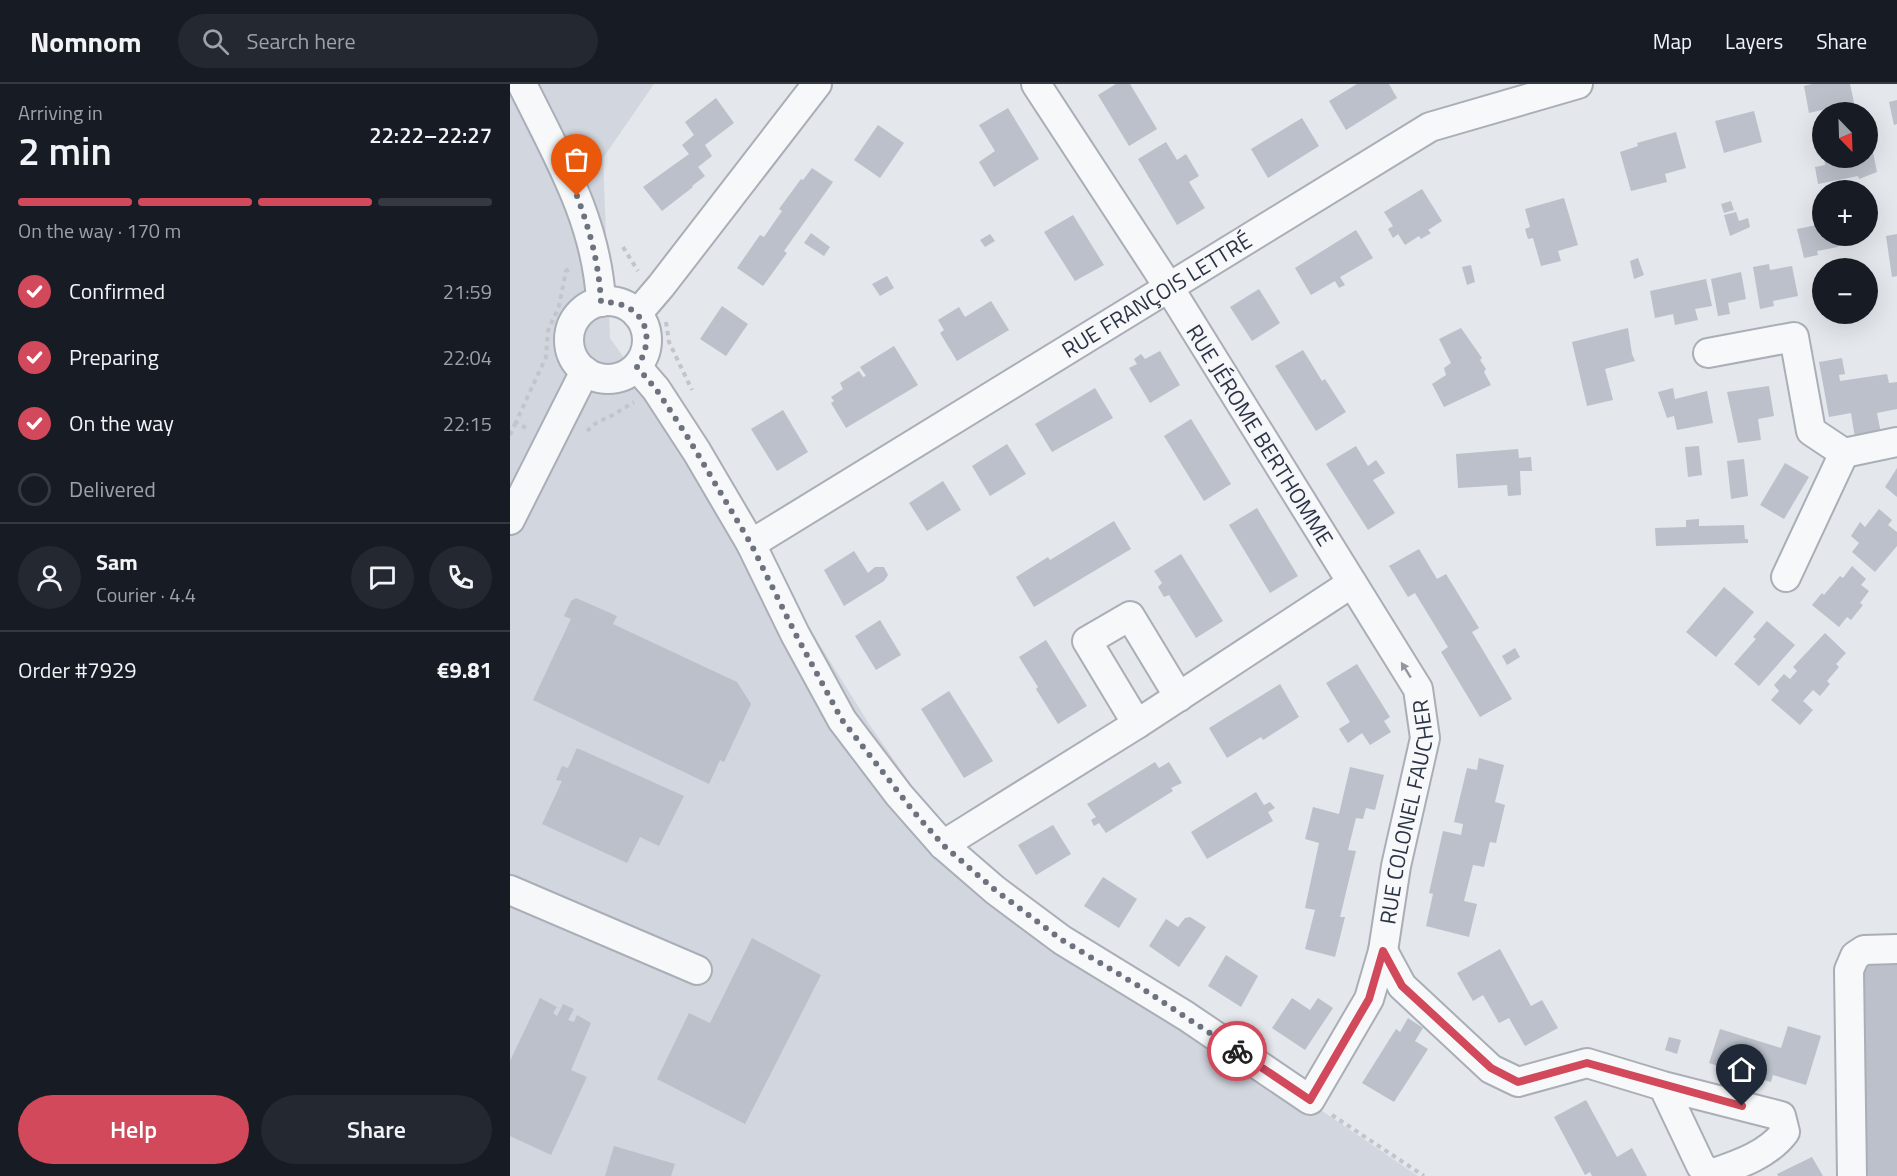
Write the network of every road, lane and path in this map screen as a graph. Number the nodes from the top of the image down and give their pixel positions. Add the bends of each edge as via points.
1 (522, 84) edge
2 (817, 84) edge
3 (1036, 84) edge
4 (1578, 84) edge
5 (1168, 286) junction
6 (601, 302) junction
7 (637, 314) junction
8 (1708, 353) dead end
9 (637, 367) junction
10 (585, 371) junction
11 (516, 422) dead end
12 (510, 435) edge
13 (1897, 442) edge
14 (1844, 453) junction
15 (510, 520) edge
16 (751, 544) junction
17 (1786, 577) dead end
18 (1352, 583) junction
19 (1179, 697) junction
20 (1137, 724) junction
21 (943, 845) junction
22 (510, 890) edge
23 (1897, 949) edge
24 (1383, 951) junction
25 (698, 969) dead end
26 (1663, 1086) dead end
27 (1310, 1100) junction
28 (1424, 1176) edge
29 (1852, 1176) edge

1 - 6 street via 577,196 592,237
2 - 7 street
3 - 5 street, RUE JÉROME BERTHOMME
4 - 5 street, RUE FRANÇOIS LETTRÉ via 1430,127
5 - 16 street, RUE FRANÇOIS LETTRÉ
5 - 18 street, RUE JÉROME BERTHOMME
6 - 7 street via 627,306
6 - 10 street via 579,315 569,338 576,362
7 - 9 street via 647,334 647,346
8 - 14 street via 1794,337 1811,431
9 - 10 street via 628,374 606,379
9 - 16 street via 691,443
10 - 15 street
11 - 12 path
13 - 14 street
14 - 17 street
16 - 21 street via 842,720
18 - 19 street
24 -> 18 street, RUE COLONEL FAUCHER via 1396,866 1425,738 1418,689
19 - 20 street
19 - 20 street via 1130,616 1087,642
20 - 21 street
21 - 27 street via 1062,940
22 - 25 street
23 - 29 street via 1864,950 1855,956 1849,970
24 - 26 street, RUE COLONEL FAUCHER via 1402,986 1491,1068 1518,1082 1587,1063
24 - 27 street, RUE COLONEL FAUCHER via 1369,999
27 - 28 path

